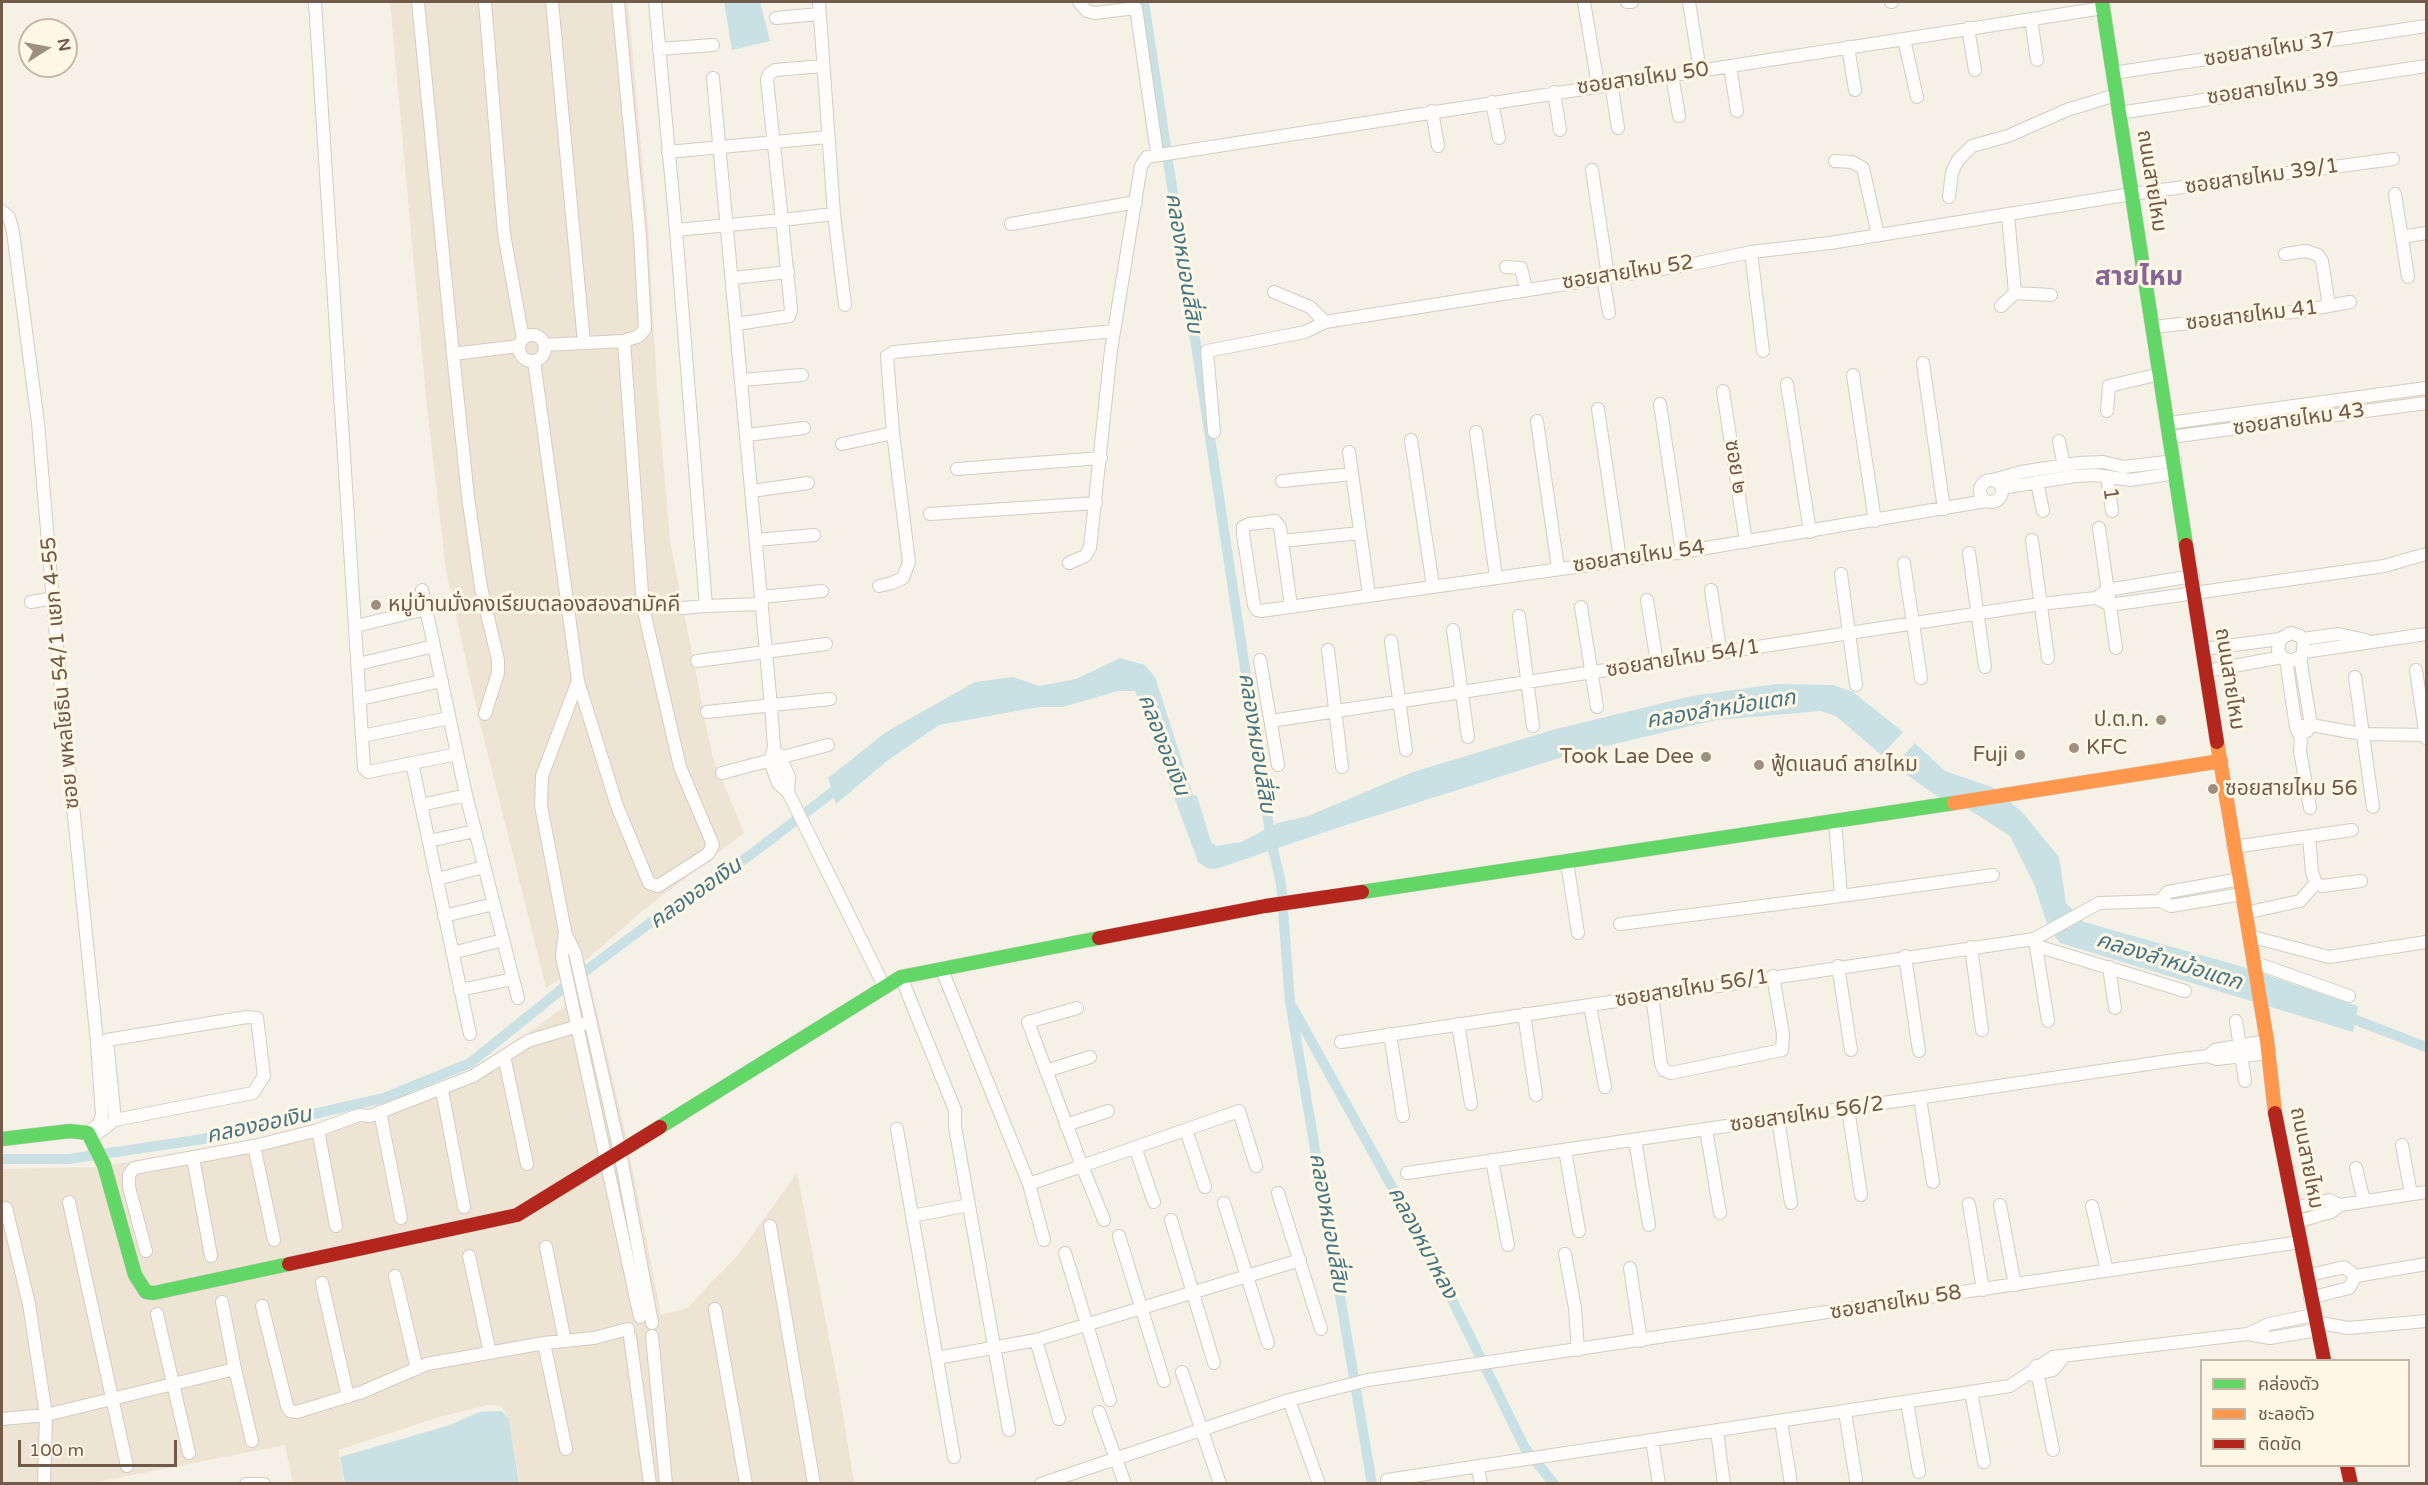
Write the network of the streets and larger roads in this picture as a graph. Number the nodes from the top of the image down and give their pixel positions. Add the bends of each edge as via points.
1 (315, 2) edge
2 (418, 2) edge
3 (484, 2) edge
4 (552, 2) edge
5 (618, 2) edge
6 (655, 2) edge
7 (1079, 2) edge
8 (1584, 2) edge
9 (1689, 2) edge
10 (2103, 5) edge
11 (819, 8) edge
12 (776, 18) dead end
13 (2031, 19) junction
14 (2427, 26) edge
15 (1968, 28) junction
16 (1904, 39) junction
17 (713, 45) dead end
18 (1848, 47) junction
19 (659, 49) junction
20 (2037, 60) dead end
21 (823, 66) junction
22 (1730, 66) junction
23 (2427, 66) edge
24 (1700, 70) junction
25 (1975, 70) dead end
26 (2113, 73) junction
27 (1672, 75) junction
28 (713, 78) dead end
29 (1611, 83) junction
30 (1598, 85) junction
31 (1855, 90) dead end
32 (1554, 92) junction
33 (2116, 95) junction
34 (1917, 97) dead end
35 (1492, 102) junction
36 (1432, 111) junction
37 (1737, 111) dead end
38 (2119, 113) junction
39 (1679, 116) dead end
40 (1618, 128) dead end
41 (1560, 130) dead end
42 (828, 137) junction
43 (1499, 138) dead end
44 (775, 141) junction
45 (720, 146) junction
46 (1438, 146) dead end
47 (668, 152) junction
48 (1158, 153) junction
49 (2393, 159) dead end
50 (1835, 161) dead end
51 (1592, 170) dead end
52 (2395, 194) dead end
53 (2132, 195) junction
54 (1949, 197) dead end
55 (1136, 202) junction
56 (2, 211) edge
57 (834, 214) junction
58 (2007, 215) junction
59 (782, 220) junction
60 (1011, 224) dead end
61 (728, 226) junction
62 (676, 230) junction
63 (2427, 233) edge
64 (1878, 235) junction
65 (2402, 237) junction
66 (1751, 252) junction
67 (2285, 254) dead end
68 (1506, 267) dead end
69 (788, 272) junction
70 (1606, 277) junction
71 (733, 278) junction
72 (2408, 278) dead end
73 (1526, 289) junction
74 (1274, 292) dead end
75 (2015, 293) junction
76 (2051, 295) dead end
77 (2350, 302) dead end
78 (845, 305) dead end
79 (2001, 306) dead end
80 (2329, 306) junction
81 (1609, 313) dead end
82 (1325, 322) junction
83 (737, 324) junction
84 (2153, 327) junction
85 (1114, 330) junction
86 (624, 342) junction
87 (521, 343) junction
88 (584, 344) junction
89 (544, 345) junction
90 (1763, 351) dead end
91 (453, 354) junction
92 (534, 361) junction
93 (1923, 363) dead end
94 (2160, 374) junction
95 (802, 375) dead end
96 (1853, 375) dead end
97 (742, 380) junction
98 (1787, 384) dead end
99 (2427, 388) edge
100 (1723, 391) dead end
101 (2427, 403) edge
102 (1660, 404) dead end
103 (1598, 409) dead end
104 (2107, 411) dead end
105 (1537, 421) dead end
106 (804, 428) dead end
107 (2170, 430) junction
108 (1214, 432) dead end
109 (1476, 432) dead end
110 (893, 433) junction
111 (747, 435) junction
112 (1411, 440) dead end
113 (2059, 441) dead end
114 (842, 444) dead end
115 (1349, 452) dead end
116 (1101, 458) junction
117 (2064, 465) junction
118 (2175, 467) junction
119 (957, 469) dead end
120 (2150, 471) junction
121 (1352, 474) junction
122 (2107, 477) junction
123 (1282, 481) dead end
124 (2037, 482) junction
125 (808, 483) dead end
126 (1998, 484) junction
127 (752, 491) junction
128 (1986, 501) junction
129 (1096, 503) junction
130 (1944, 510) junction
131 (2043, 511) dead end
132 (2112, 511) dead end
133 (930, 514) dead end
134 (1875, 521) junction
135 (2099, 528) dead end
136 (1810, 532) junction
137 (1360, 533) junction
138 (814, 535) dead end
139 (756, 540) junction
140 (2032, 540) dead end
141 (1282, 541) junction
142 (1746, 542) junction
143 (1682, 552) junction
144 (1969, 553) dead end
145 (2427, 554) edge
146 (1620, 560) junction
147 (1069, 563) dead end
148 (1904, 563) dead end
149 (1558, 568) junction
150 (1841, 574) dead end
151 (2193, 576) junction
152 (1496, 577) junction
153 (879, 586) dead end
154 (1433, 586) junction
155 (422, 590) dead end
156 (1711, 590) dead end
157 (2107, 590) junction
158 (822, 591) dead end
159 (2195, 591) junction
160 (1369, 595) junction
161 (54, 598) junction
162 (2096, 598) junction
163 (1647, 600) dead end
164 (762, 601) junction
165 (31, 602) dead end
166 (2040, 604) junction
167 (2110, 604) junction
168 (706, 606) junction
169 (1292, 606) junction
170 (681, 608) dead end
171 (1581, 608) dead end
172 (426, 609) junction
173 (1977, 614) junction
174 (1519, 616) dead end
175 (1913, 623) junction
176 (356, 626) junction
177 (1453, 630) dead end
178 (1850, 633) junction
179 (2427, 634) edge
180 (2280, 639) junction
181 (2303, 639) junction
182 (1391, 641) dead end
183 (2373, 642) junction
184 (826, 644) dead end
185 (434, 646) junction
186 (2116, 648) dead end
187 (2204, 649) junction
188 (1328, 650) dead end
189 (766, 653) junction
190 (1721, 654) junction
191 (2302, 655) junction
192 (2049, 658) dead end
193 (2284, 658) junction
194 (1260, 660) dead end
195 (697, 661) dead end
196 (1657, 663) junction
197 (358, 664) junction
198 (1985, 667) dead end
199 (2416, 670) dead end
200 (2207, 671) junction
201 (1592, 673) junction
202 (2355, 677) dead end
203 (1921, 678) dead end
204 (442, 681) junction
205 (578, 681) junction
206 (1528, 683) junction
207 (1856, 685) dead end
208 (1461, 693) junction
209 (360, 699) junction
210 (830, 699) dead end
211 (1399, 702) junction
212 (771, 706) junction
213 (1597, 707) dead end
214 (707, 712) dead end
215 (1336, 712) junction
216 (485, 714) dead end
217 (450, 718) junction
218 (1271, 721) junction
219 (2311, 725) junction
220 (1533, 726) dead end
221 (2299, 733) junction
222 (2362, 734) junction
223 (362, 736) junction
224 (2426, 736) edge
225 (1468, 737) dead end
226 (828, 745) dead end
227 (1406, 750) dead end
228 (457, 754) junction
229 (776, 759) junction
230 (2221, 760) junction
231 (412, 763) junction
232 (1278, 765) dead end
233 (1342, 767) dead end
234 (722, 773) dead end
235 (466, 795) junction
236 (421, 805) junction
237 (2373, 807) dead end
238 (2310, 808) dead end
239 (1835, 821) junction
240 (2352, 830) dead end
241 (475, 831) junction
242 (2308, 837) junction
243 (429, 841) junction
244 (2233, 847) junction
245 (1567, 862) junction
246 (484, 867) junction
247 (1993, 875) dead end
248 (437, 879) junction
249 (2240, 879) junction
250 (2361, 881) dead end
251 (2316, 883) junction
252 (2242, 894) junction
253 (1841, 896) junction
254 (2160, 901) junction
255 (494, 904) junction
256 (2245, 913) junction
257 (444, 916) junction
258 (1620, 924) dead end
259 (565, 931) junction
260 (1578, 933) dead end
261 (2249, 936) junction
262 (503, 940) junction
263 (2038, 940) junction
264 (2427, 942) edge
265 (1971, 947) junction
266 (452, 953) junction
267 (1905, 956) junction
268 (2253, 965) junction
269 (1838, 966) junction
270 (2109, 967) junction
271 (942, 970) junction
272 (1773, 976) junction
273 (901, 977) junction
274 (513, 979) junction
275 (885, 988) junction
276 (460, 990) junction
277 (2185, 991) dead end
278 (1652, 995) junction
279 (2349, 996) dead end
280 (518, 998) dead end
281 (1590, 1005) junction
282 (1077, 1008) dead end
283 (2115, 1008) dead end
284 (1524, 1014) junction
285 (2048, 1021) dead end
286 (2236, 1021) dead end
287 (591, 1022) junction
288 (1458, 1024) junction
289 (576, 1025) junction
290 (1982, 1030) dead end
291 (470, 1034) dead end
292 (1390, 1034) junction
293 (1341, 1042) dead end
294 (2268, 1047) junction
295 (1851, 1050) dead end
296 (2240, 1050) junction
297 (1919, 1051) dead end
298 (504, 1056) junction
299 (1090, 1057) dead end
300 (1046, 1071) junction
301 (2245, 1081) dead end
302 (1605, 1088) dead end
303 (442, 1090) junction
304 (1536, 1095) dead end
305 (1920, 1098) junction
306 (1471, 1104) dead end
307 (1848, 1109) junction
308 (1108, 1111) dead end
309 (380, 1112) junction
310 (1403, 1116) dead end
311 (1778, 1119) junction
312 (115, 1120) junction
313 (1066, 1125) junction
314 (897, 1129) dead end
315 (1706, 1129) junction
316 (318, 1130) junction
317 (1186, 1130) junction
318 (92, 1138) junction
319 (2, 1139) edge
320 (1635, 1140) junction
321 (2402, 1145) dead end
322 (254, 1146) junction
323 (1135, 1147) junction
324 (1564, 1150) junction
325 (620, 1152) junction
326 (194, 1158) junction
327 (606, 1160) junction
328 (1492, 1160) junction
329 (527, 1164) dead end
330 (1082, 1166) junction
331 (1256, 1166) dead end
332 (2356, 1168) dead end
333 (1407, 1173) dead end
334 (1934, 1182) dead end
335 (1029, 1184) junction
336 (1205, 1187) dead end
337 (2427, 1192) edge
338 (1278, 1193) dead end
339 (2411, 1194) junction
340 (1861, 1195) dead end
341 (69, 1202) dead end
342 (1154, 1202) dead end
343 (2364, 1202) junction
344 (1224, 1203) dead end
345 (1791, 1203) dead end
346 (1969, 1204) dead end
347 (969, 1205) junction
348 (2000, 1205) dead end
349 (2091, 1206) dead end
350 (464, 1207) dead end
351 (6, 1208) dead end
352 (1720, 1213) dead end
353 (2295, 1215) junction
354 (912, 1216) junction
355 (401, 1218) dead end
356 (1104, 1220) dead end
357 (1171, 1220) dead end
358 (1649, 1225) dead end
359 (336, 1226) dead end
360 (770, 1226) dead end
361 (1579, 1231) dead end
362 (1119, 1236) dead end
363 (274, 1240) dead end
364 (1044, 1240) dead end
365 (2300, 1242) junction
366 (1508, 1245) dead end
367 (546, 1247) dead end
368 (147, 1251) dead end
369 (1065, 1253) dead end
370 (1565, 1254) dead end
371 (211, 1256) dead end
372 (469, 1256) dead end
373 (1300, 1260) junction
374 (2427, 1264) edge
375 (1630, 1268) dead end
376 (2106, 1271) junction
377 (395, 1276) dead end
378 (1247, 1276) junction
379 (2306, 1276) junction
380 (2356, 1276) junction
381 (322, 1284) dead end
382 (2015, 1285) junction
383 (1983, 1290) junction
384 (1192, 1293) junction
385 (2310, 1298) junction
386 (222, 1302) dead end
387 (262, 1306) dead end
388 (715, 1309) dead end
389 (1141, 1309) junction
390 (157, 1314) dead end
391 (646, 1320) junction
392 (2427, 1321) edge
393 (2315, 1322) junction
394 (1088, 1325) junction
395 (1321, 1329) dead end
396 (629, 1333) junction
397 (652, 1336) junction
398 (1036, 1340) junction
399 (565, 1341) junction
400 (1641, 1341) junction
401 (544, 1343) junction
402 (1268, 1343) dead end
403 (994, 1348) junction
404 (1578, 1350) junction
405 (490, 1353) junction
406 (937, 1358) junction
407 (2324, 1359) edge
408 (1214, 1363) dead end
409 (235, 1369) junction
410 (417, 1369) junction
411 (1182, 1372) dead end
412 (2035, 1372) junction
413 (1164, 1381) dead end
414 (174, 1384) junction
415 (1971, 1392) junction
416 (348, 1396) junction
417 (112, 1400) junction
418 (1289, 1400) junction
419 (1110, 1401) dead end
420 (1907, 1402) junction
421 (1099, 1412) dead end
422 (1845, 1412) junction
423 (46, 1415) junction
424 (2, 1419) edge
425 (1059, 1419) dead end
426 (1781, 1421) junction
427 (1201, 1429) junction
428 (1009, 1430) dead end
429 (1717, 1431) junction
430 (1652, 1440) junction
431 (252, 1441) dead end
432 (566, 1449) dead end
433 (2054, 1450) dead end
434 (189, 1453) dead end
435 (954, 1457) dead end
436 (1116, 1458) junction
437 (1984, 1462) dead end
438 (127, 1466) dead end
439 (2347, 1467) edge
440 (1478, 1468) junction
441 (1919, 1472) dead end
442 (1387, 1480) dead end
443 (1420, 1480) edge
444 (1856, 1480) dead end
445 (44, 1484) edge
446 (246, 1484) edge
447 (264, 1484) edge
448 (650, 1484) edge
449 (666, 1484) edge
450 (746, 1484) edge
451 (814, 1484) edge
452 (1041, 1484) edge
453 (1125, 1484) edge
454 (1220, 1484) edge
455 (1319, 1484) edge
456 (1481, 1484) edge
457 (1659, 1484) edge
458 (1725, 1484) edge
459 (1791, 1484) edge
460 (2350, 1484) edge

1 - 176 street
2 - 91 street
3 - 87 street via 504,234
4 - 88 street
5 - 86 street via 645,329
6 - 19 street
7 - 48 street via 1095,13 1136,8
8 - 30 street
9 - 24 street
10 - 13 street, ซอยสายไหม 50
10 - 26 street, ถนนสายไหม
11 - 12 street
11 - 21 street
13 - 15 street, ซอยสายไหม 50
13 - 20 street
14 - 26 street, ซอยสายไหม 37
15 - 16 street, ซอยสายไหม 50
15 - 25 street
16 - 18 street, ซอยสายไหม 50
16 - 34 street
17 - 19 street
18 - 22 street, ซอยสายไหม 50
18 - 31 street
19 - 47 street
21 - 42 street
21 - 44 street via 775,70 769,74
22 - 24 street, ซอยสายไหม 50
22 - 37 street
23 - 38 street, ซอยสายไหม 39
24 - 27 street, ซอยสายไหม 50
26 - 33 street, ถนนสายไหม
27 - 29 street, ซอยสายไหม 50
27 - 39 street
28 - 45 street
29 - 30 street, ซอยสายไหม 50
29 - 40 street
30 - 32 street, ซอยสายไหม 50
32 - 35 street, ซอยสายไหม 50
32 - 41 street
33 - 38 street, ถนนสายไหม
33 - 54 street via 1972,146 1952,172
35 - 36 street, ซอยสายไหม 50
35 - 43 street
36 - 46 street
36 - 48 street, ซอยสายไหม 50
38 - 53 street, ถนนสายไหม
42 - 44 street
42 - 57 street
44 - 45 street
44 - 59 street
45 - 47 street
45 - 61 street
47 - 62 street
48 - 55 street via 1143,160
49 - 53 street, ซอยสายไหม 39/1
50 - 64 street via 1852,162 1863,168
51 - 70 street
52 - 65 street
53 - 58 street, ซอยสายไหม 52
53 - 84 street, ถนนสายไหม
55 - 60 street
55 - 85 street
56 - 161 street, ซอย พหลโยธิน 54/1 แยก 4-55 via 9,217 13,232 38,423
57 - 59 street
57 - 78 street
58 - 64 street, ซอยสายไหม 52
58 - 75 street
59 - 61 street
59 - 69 street
61 - 62 street
61 - 71 street
62 - 168 street
63 - 65 street
64 - 66 street, ซอยสายไหม 52
65 - 72 street
66 - 70 street, ซอยสายไหม 52
66 - 90 street
67 - 80 street via 2306,251 2318,255
68 - 73 street via 1521,268
69 - 71 street
69 - 83 street via 789,316
70 - 73 street, ซอยสายไหม 52
70 - 81 street
71 - 83 street
73 - 82 street, ซอยสายไหม 52
74 - 82 street via 1310,308
75 - 76 street
75 - 79 street
77 - 80 street, ซอยสายไหม 41
80 - 84 street, ซอยสายไหม 41
82 - 108 street, ซอยสายไหม 52 via 1305,332 1207,351
83 - 97 street
84 - 94 street, ถนนสายไหม
85 - 110 street via 894,352 887,356 886,365
85 - 116 street
86 - 88 street
86 - 205 street via 643,607 680,768 713,845 708,854 658,886 649,884 617,806
87 - 89 street via 529,335 537,336
87 - 91 street
87 - 92 street via 523,357
88 - 89 street
89 - 92 street via 541,357
91 - 216 street via 481,588 498,660 498,674
92 - 205 street
93 - 130 street
94 - 104 street via 2109,386
94 - 107 street, ถนนสายไหม
95 - 97 street
96 - 134 street
97 - 111 street
98 - 136 street
99 - 107 street
100 - 142 street, ซอย ๒
101 - 107 street, ซอยสายไหม 43
102 - 143 street
103 - 146 street
105 - 149 street
106 - 111 street
107 - 118 street, ถนนสายไหม
109 - 152 street
110 - 114 street
110 - 153 street via 909,562 903,578
111 - 127 street
112 - 154 street
113 - 117 street
115 - 121 street
116 - 119 street
116 - 129 street
117 - 120 street via 2094,462
117 - 126 street
118 - 120 street
118 - 151 street, ถนนสายไหม
120 - 122 street via 2130,480
121 - 123 street
121 - 137 street
122 - 124 street via 2075,476
122 - 132 street, 1
124 - 126 street
124 - 131 street
125 - 127 street
126 - 128 street via 1998,500
126 - 128 street via 1984,482 1980,489
127 - 139 street
128 - 130 street, ซอยสายไหม 54
129 - 133 street
129 - 147 street via 1090,548 1085,556
130 - 134 street, ซอยสายไหม 54
134 - 136 street, ซอยสายไหม 54
135 - 157 street
136 - 142 street, ซอยสายไหม 54
137 - 141 street
137 - 160 street
138 - 139 street
139 - 164 street
140 - 166 street
141 - 169 street, ซอยสายไหม 54
141 - 169 street, ซอยสายไหม 54 via 1280,526 1275,521 1244,527 1257,610
142 - 143 street, ซอยสายไหม 54
143 - 146 street, ซอยสายไหม 54
144 - 173 street
145 - 159 street via 2384,566
146 - 149 street, ซอยสายไหม 54
148 - 175 street
149 - 152 street, ซอยสายไหม 54
150 - 178 street
151 - 157 street, ซอยสายไหม 54/1
151 - 159 street, ถนนสายไหม
152 - 154 street, ซอยสายไหม 54
154 - 160 street, ซอยสายไหม 54
155 - 172 street
156 - 190 street
157 - 162 street, ซอยสายไหม 54/1
157 - 167 street
158 - 164 street
159 - 167 street
159 - 187 street, ถนนสายไหม
160 - 169 street, ซอยสายไหม 54
161 - 165 street
161 - 318 street, ซอย พหลโยธิน 54/1 แยก 4-55 via 102,1115
162 - 166 street, ซอยสายไหม 54/1
162 - 167 street, ซอยสายไหม 54/1
163 - 196 street
164 - 168 street
164 - 189 street
166 - 173 street, ซอยสายไหม 54/1
166 - 192 street
167 - 186 street
168 - 170 street
171 - 201 street
172 - 176 street
172 - 185 street
173 - 175 street, ซอยสายไหม 54/1
173 - 198 street
174 - 206 street
175 - 178 street, ซอยสายไหม 54/1
175 - 203 street
176 - 197 street
177 - 208 street
178 - 190 street, ซอยสายไหม 54/1
178 - 207 street
179 - 183 street
180 - 181 street via 2291,633
180 - 187 street
180 - 193 street via 2278,646
181 - 183 street via 2338,634
181 - 191 street
182 - 211 street
183 - 191 street
184 - 189 street
185 - 197 street
185 - 204 street
187 - 200 street, ถนนสายไหม
188 - 215 street
189 - 195 street
189 - 212 street
190 - 196 street, ซอยสายไหม 54/1
191 - 193 street
191 - 219 street
193 - 200 street
193 - 221 street
194 - 218 street
196 - 201 street, ซอยสายไหม 54/1
197 - 209 street
199 - 224 street
200 - 230 street, ถนนสายไหม
201 - 206 street, ซอยสายไหม 54/1
201 - 213 street
202 - 222 street
204 - 209 street
204 - 217 street
205 - 259 street via 542,776 540,791
206 - 208 street, ซอยสายไหม 54/1
206 - 220 street
208 - 211 street, ซอยสายไหม 54/1
208 - 225 street
209 - 223 street
210 - 212 street
211 - 215 street, ซอยสายไหม 54/1
211 - 227 street
212 - 214 street
212 - 229 street
215 - 218 street, ซอยสายไหม 54/1
215 - 233 street
217 - 223 street
217 - 228 street
218 - 232 street
219 - 221 street
219 - 222 street
221 - 238 street
222 - 224 street
222 - 237 street
223 - 231 street via 366,771
226 - 229 street
228 - 231 street
228 - 235 street
229 - 234 street
229 - 275 street via 789,777 788,792
230 - 239 street
230 - 244 street, ถนนสายไหม
231 - 236 street
235 - 236 street
235 - 241 street
236 - 243 street
239 - 245 street
239 - 253 street
240 - 242 street
241 - 243 street
241 - 246 street
242 - 244 street
242 - 251 street
243 - 248 street
244 - 249 street, ถนนสายไหม
245 - 260 street
245 - 271 street via 1265,906
246 - 248 street
246 - 255 street
247 - 253 street
248 - 257 street
249 - 252 street, ถนนสายไหม
249 - 254 street via 2168,892
250 - 251 street via 2322,886
251 - 256 street via 2300,901
252 - 254 street via 2171,906
252 - 256 street, ถนนสายไหม
253 - 258 street
254 - 263 street via 2113,901 2089,906
255 - 257 street
255 - 262 street
256 - 261 street, ถนนสายไหม
257 - 266 street
259 - 287 street
259 - 289 street via 563,964
261 - 264 street via 2329,957
261 - 268 street, ถนนสายไหม
262 - 266 street
262 - 274 street
263 - 265 street, ซอยสายไหม 56/1
263 - 270 street
263 - 285 street
265 - 267 street, ซอยสายไหม 56/1
265 - 290 street
266 - 276 street
267 - 269 street, ซอยสายไหม 56/1
267 - 297 street
268 - 279 street
268 - 294 street, ถนนสายไหม
269 - 272 street, ซอยสายไหม 56/1
269 - 295 street
270 - 277 street
270 - 283 street
271 - 273 street
271 - 335 street
272 - 278 street, ซอยสายไหม 56/1
272 - 278 street via 1784,1034 1782,1050 1694,1069 1665,1070
273 - 275 street
273 - 347 street via 955,1110
274 - 276 street
274 - 280 street
275 - 325 street
276 - 291 street
278 - 281 street, ซอยสายไหม 56/1
281 - 284 street, ซอยสายไหม 56/1
281 - 302 street
282 - 300 street via 1028,1022
284 - 288 street, ซอยสายไหม 56/1
284 - 304 street
286 - 296 street
287 - 289 street
287 - 325 street
288 - 292 street, ซอยสายไหม 56/1
288 - 306 street
289 - 298 street via 528,1041
289 - 327 street
292 - 293 street, ซอยสายไหม 56/1
292 - 310 street
294 - 296 street, ซอยสายไหม 56/2
294 - 353 street, ถนนสายไหม via 2274,1108
296 - 301 street
296 - 305 street, ซอยสายไหม 56/2 via 2215,1050 2208,1056
298 - 303 street
298 - 329 street
299 - 300 street
300 - 313 street
303 - 309 street
303 - 350 street
305 - 307 street, ซอยสายไหม 56/2
305 - 334 street
307 - 311 street, ซอยสายไหม 56/2
307 - 340 street
308 - 313 street
309 - 316 street
309 - 355 street
311 - 315 street, ซอยสายไหม 56/2
311 - 345 street
312 - 312 street via 253,1093 264,1076 257,1018 107,1040
312 - 318 street
313 - 330 street
314 - 354 street
315 - 320 street, ซอยสายไหม 56/2
315 - 352 street
316 - 322 street
316 - 359 street
317 - 323 street
317 - 331 street via 1239,1111
317 - 336 street
318 - 319 street via 70,1131
318 - 327 street via 104,1165 135,1275 146,1292 154,1293 506,1219
320 - 324 street, ซอยสายไหม 56/2
320 - 358 street
321 - 339 street
322 - 326 street
322 - 363 street
323 - 330 street
323 - 342 street
324 - 328 street, ซอยสายไหม 56/2
324 - 361 street
325 - 327 street
325 - 391 street
326 - 368 street via 134,1167 129,1175
326 - 371 street
327 - 391 street
328 - 333 street, ซอยสายไหม 56/2
328 - 366 street
330 - 335 street
330 - 356 street
332 - 343 street
335 - 364 street
337 - 339 street
338 - 373 street
339 - 343 street
341 - 417 street
343 - 353 street via 2340,1205 2329,1200
344 - 378 street
346 - 383 street
347 - 354 street
347 - 403 street
348 - 382 street
349 - 376 street
351 - 423 street via 29,1304
353 - 365 street, ถนนสายไหม
354 - 406 street
357 - 384 street
360 - 451 street
362 - 389 street
365 - 376 street, ซอยสายไหม 58
365 - 379 street, ถนนสายไหม
367 - 399 street
369 - 394 street
370 - 404 street
372 - 405 street
373 - 378 street
373 - 395 street
374 - 380 street
375 - 400 street
376 - 382 street, ซอยสายไหม 58
377 - 410 street
378 - 384 street
378 - 402 street
379 - 380 street via 2343,1267
379 - 385 street, ถนนสายไหม
380 - 385 street via 2349,1288
381 - 416 street
382 - 383 street, ซอยสายไหม 58
383 - 400 street, ซอยสายไหม 58
384 - 389 street
384 - 408 street
385 - 393 street, ถนนสายไหม
386 - 409 street
387 - 416 street via 290,1411
388 - 450 street
389 - 394 street
389 - 413 street
390 - 414 street
391 - 396 street via 632,1321
391 - 397 street
392 - 393 street via 2348,1328
393 - 407 street, ถนนสายไหม
393 - 412 street via 2269,1324 2248,1334 2048,1358
394 - 398 street
394 - 419 street
396 - 397 street via 641,1343
396 - 399 street
396 - 448 street
397 - 449 street
398 - 403 street
398 - 425 street
399 - 401 street
400 - 404 street, ซอยสายไหม 58
401 - 405 street
401 - 432 street
403 - 406 street
403 - 428 street
404 - 418 street, ซอยสายไหม 58 via 1368,1380
405 - 410 street
406 - 435 street
409 - 414 street
409 - 431 street
410 - 416 street
411 - 427 street
412 - 415 street via 2014,1384
412 - 433 street
414 - 417 street
414 - 434 street
415 - 420 street
415 - 437 street
417 - 423 street
417 - 438 street
418 - 427 street, ซอยสายไหม 58
418 - 455 street
420 - 422 street
420 - 441 street
421 - 436 street
422 - 426 street
422 - 444 street
423 - 424 street
423 - 445 street
426 - 429 street
426 - 459 street
427 - 436 street, ซอยสายไหม 58
427 - 454 street
429 - 430 street
429 - 458 street
430 - 440 street
430 - 457 street
436 - 452 street, ซอยสายไหม 58
436 - 453 street
439 - 460 street
440 - 443 street
440 - 456 street
442 - 443 street
446 - 447 street

